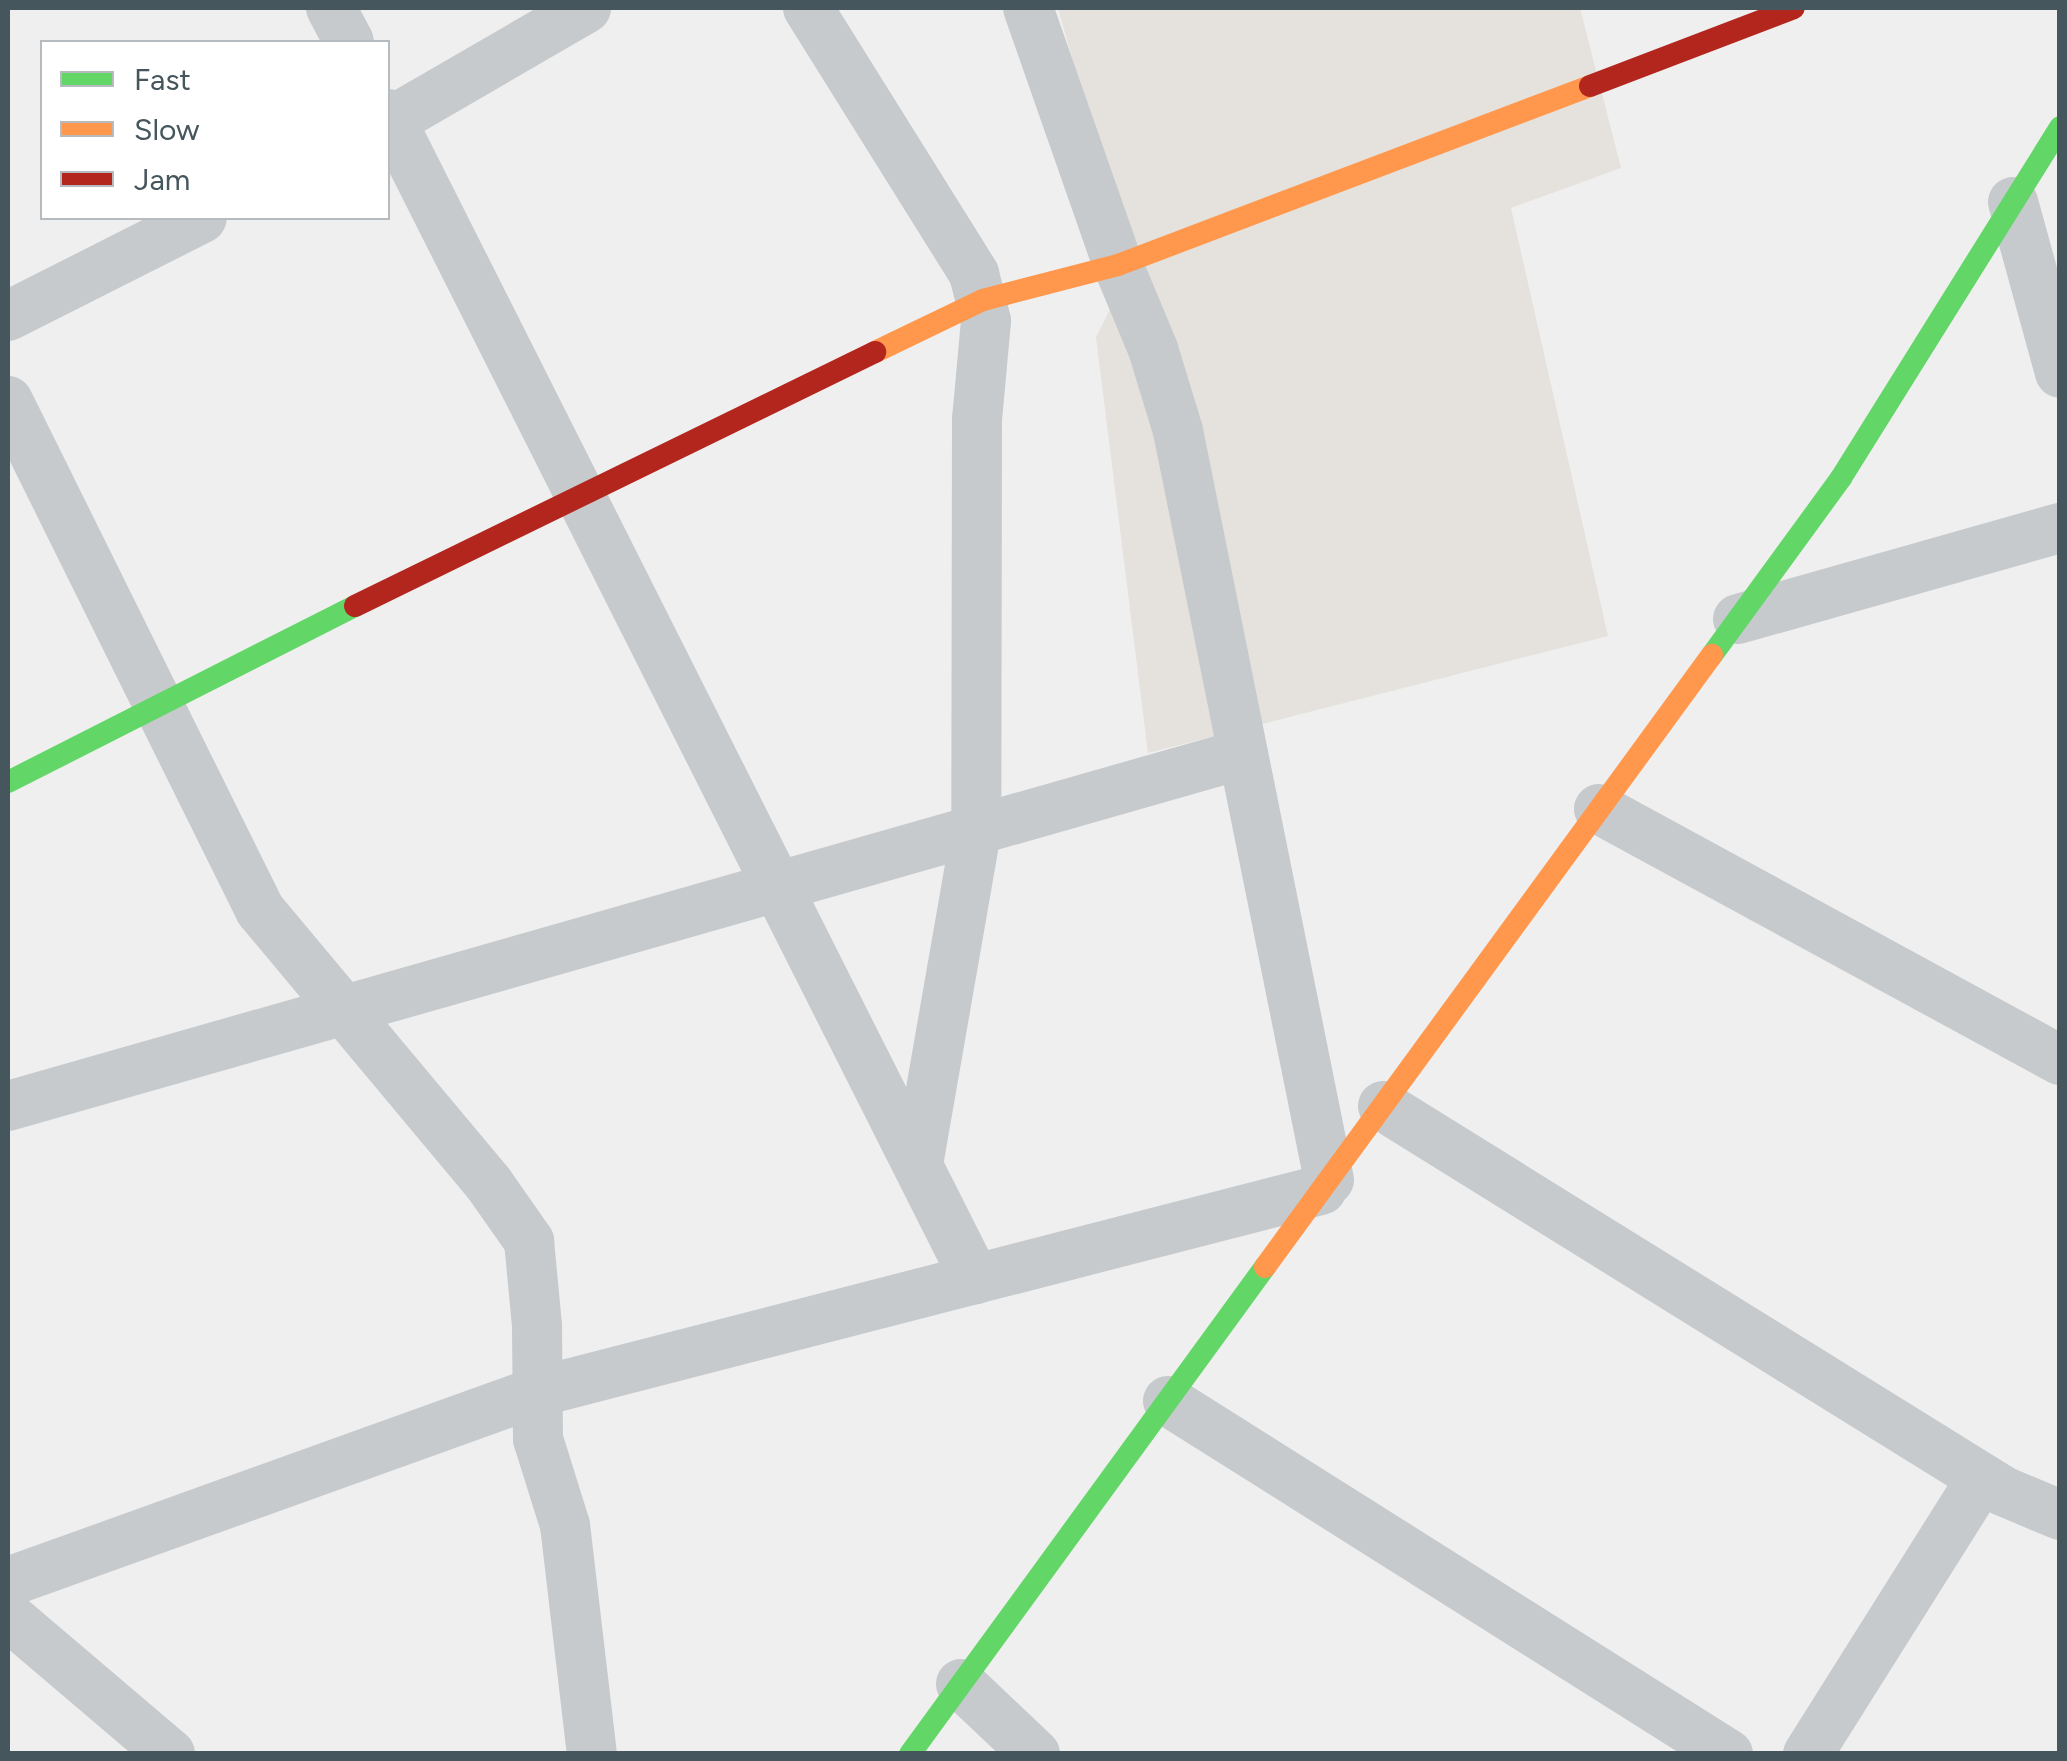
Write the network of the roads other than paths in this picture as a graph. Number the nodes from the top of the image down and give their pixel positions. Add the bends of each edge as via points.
1 (331, 8) edge
2 (586, 8) edge
3 (808, 8) edge
4 (1028, 8) edge
5 (1782, 10) edge
6 (349, 40) edge
7 (390, 119) edge
8 (390, 122) edge
9 (2060, 127) edge
10 (2013, 202) junction
11 (198, 220) edge
12 (1118, 265) junction
13 (983, 300) junction
14 (8, 316) edge
15 (2060, 373) edge
16 (8, 401) edge
17 (577, 494) junction
18 (2060, 528) edge
19 (1738, 619) junction
20 (158, 703) junction
21 (1243, 754) junction
22 (8, 782) edge
23 (1599, 809) junction
24 (976, 832) junction
25 (780, 887) junction
26 (347, 1010) junction
27 (2060, 1060) edge
28 (8, 1106) edge
29 (1382, 1106) junction
30 (918, 1166) junction
31 (1325, 1185) junction
32 (975, 1280) junction
33 (537, 1392) junction
34 (1168, 1400) junction
35 (1982, 1478) junction
36 (2060, 1515) edge
37 (8, 1582) edge
38 (8, 1616) edge
39 (961, 1684) junction
40 (170, 1754) edge
41 (592, 1754) edge
42 (910, 1754) edge
43 (1035, 1754) edge
44 (1728, 1754) edge
45 (1808, 1754) edge

1 - 6 street
2 - 7 street
3 - 13 street via 974,274
4 - 12 street
5 - 12 street
8 - 17 street
9 - 10 street
10 - 15 street
10 - 19 street via 1841,478
11 - 14 street
12 - 13 street
12 - 21 street via 1178,431
13 - 17 street
13 - 24 street
16 - 20 street
17 - 20 street
17 - 25 street
18 - 19 street
19 - 23 street
20 - 22 street
20 - 26 street via 260,910
21 - 24 street
21 - 31 street
23 - 27 street
23 - 29 street
24 - 25 street
24 - 30 street
25 - 26 street
25 - 30 street
26 - 28 street
26 - 33 street via 529,1241
29 - 31 street
29 - 35 street
30 - 32 street
31 - 32 street
31 - 34 street
32 - 33 street
33 - 37 street
33 - 41 street via 538,1439 564,1524
34 - 39 street
34 - 44 street
35 - 36 street
35 - 45 street
38 - 40 street
39 - 42 street
39 - 43 street

